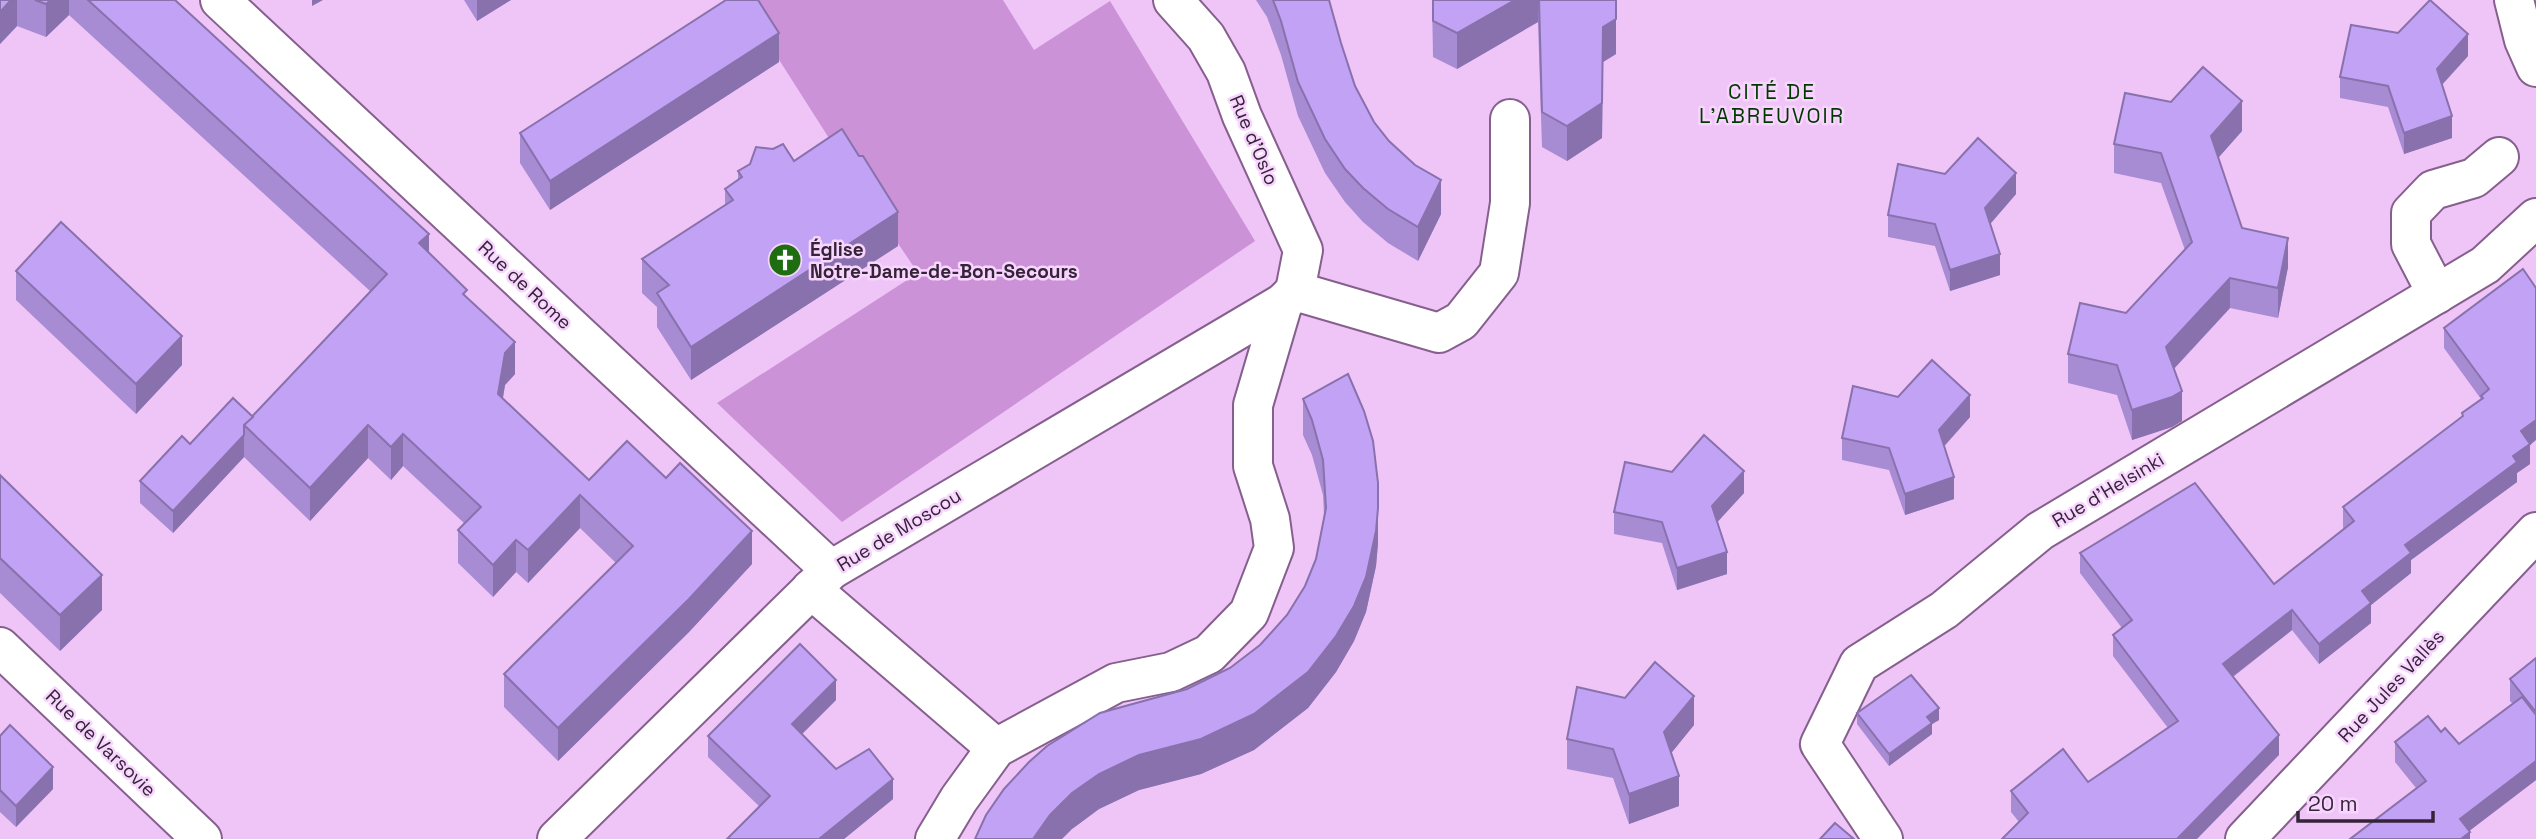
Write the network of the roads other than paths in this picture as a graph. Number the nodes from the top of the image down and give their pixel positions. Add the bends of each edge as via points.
1 (220, 0) edge
2 (1173, 0) edge
3 (2514, 0) edge
4 (2536, 67) edge
5 (1510, 119) dead end
6 (2499, 157) dead end
7 (2536, 218) edge
8 (2437, 294) junction
9 (1289, 297) junction
10 (2536, 532) edge
11 (821, 580) junction
12 (0, 647) edge
13 (996, 748) junction
14 (202, 839) edge
15 (556, 839) edge
16 (935, 839) edge
17 (1883, 839) edge
18 (2245, 839) edge

1 - 11 street, Rue de Rome
2 - 9 street, Rue d'Oslo via 1206,37 1226,72 1303,250
3 - 4 street
5 - 9 street via 1510,203 1499,273 1461,321 1439,333
6 - 8 street via 2474,178 2433,190 2411,213 2411,244
7 - 8 street, Rue d'Helsinki via 2485,265
8 - 17 street, Rue d'Helsinki via 2040,531 1944,610 1859,664 1820,744
9 - 11 street, Rue de Moscou
9 - 13 street, Rue d'Oslo via 1253,405 1253,467 1275,548 1249,613 1209,654 1171,672 1116,683
10 - 18 street, Rue Jules Vallès
11 - 13 street, Rue de Rome
11 - 15 street, Rue de Moscou
12 - 14 street, Rue de Varsovie
13 - 16 street

